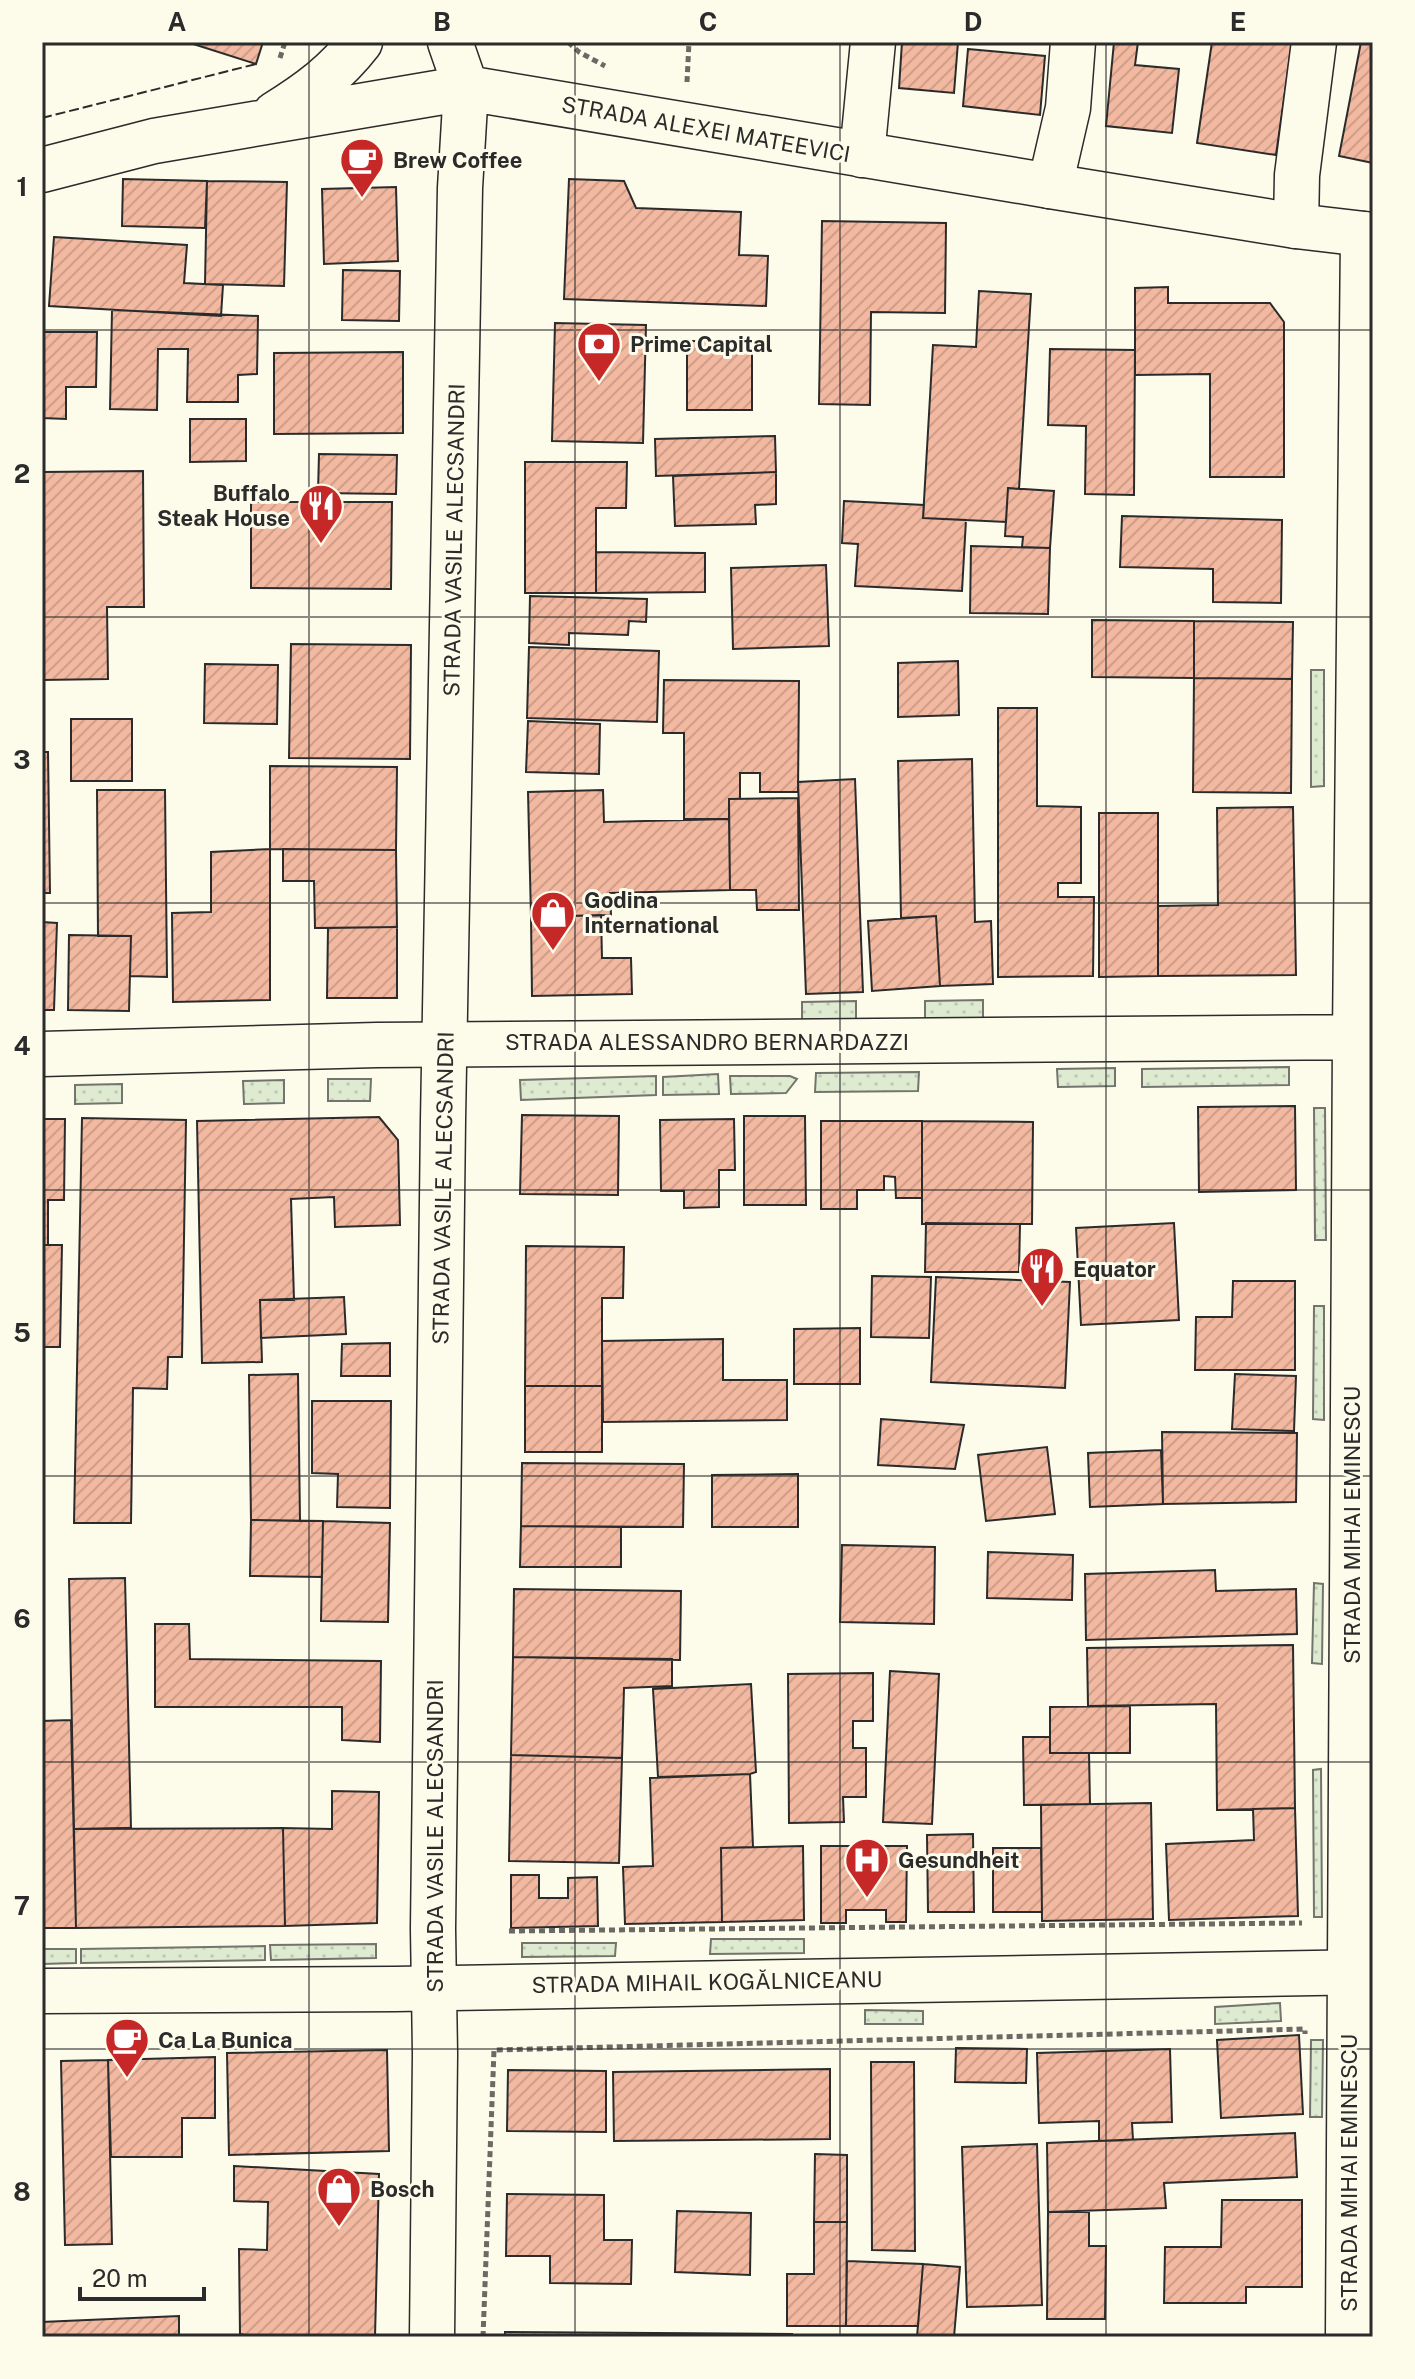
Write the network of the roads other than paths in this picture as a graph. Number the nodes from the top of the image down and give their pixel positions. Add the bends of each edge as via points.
1 (360, 42) edge
2 (450, 42) edge
3 (873, 42) edge
4 (1073, 42) edge
5 (1314, 42) edge
6 (466, 88) junction
7 (260, 124) junction
8 (862, 155) junction
9 (42, 170) edge
10 (1050, 186) junction
11 (1296, 226) junction
12 (1368, 234) edge
13 (1364, 1037) edge
14 (445, 1044) junction
15 (42, 1054) edge
16 (1361, 1972) edge
17 (433, 1986) junction
18 (42, 1991) edge
19 (432, 2337) edge
20 (1348, 2337) edge

1 - 7 main road via 317,88
2 - 6 main road, STRADA VASILE ALECSANDRI
3 - 8 main road
4 - 10 main road via 1068,108
5 - 11 main road
6 - 7 main road, STRADA ALEXEI MATEEVICI
6 - 8 main road, STRADA ALEXEI MATEEVICI
6 - 14 main road, STRADA VASILE ALECSANDRI
7 - 9 main road, STRADA ALEXEI MATEEVICI via 154,141
8 - 10 main road, STRADA ALEXEI MATEEVICI
10 - 11 main road, STRADA ALEXEI MATEEVICI
11 - 12 main road, STRADA ALEXEI MATEEVICI
12 - 13 main road, STRADA MIHAI EMINESCU
13 - 14 main road, STRADA ALESSANDRO BERNARDAZZI
13 - 16 main road, STRADA MIHAI EMINESCU
14 - 15 main road, STRADA ALESSANDRO BERNARDAZZI
14 - 17 main road, STRADA VASILE ALECSANDRI
16 - 17 main road, STRADA MIHAIL KOGĂLNICEANU
16 - 20 main road, STRADA MIHAI EMINESCU
17 - 18 main road, STRADA MIHAIL KOGĂLNICEANU
17 - 19 main road, STRADA VASILE ALECSANDRI

